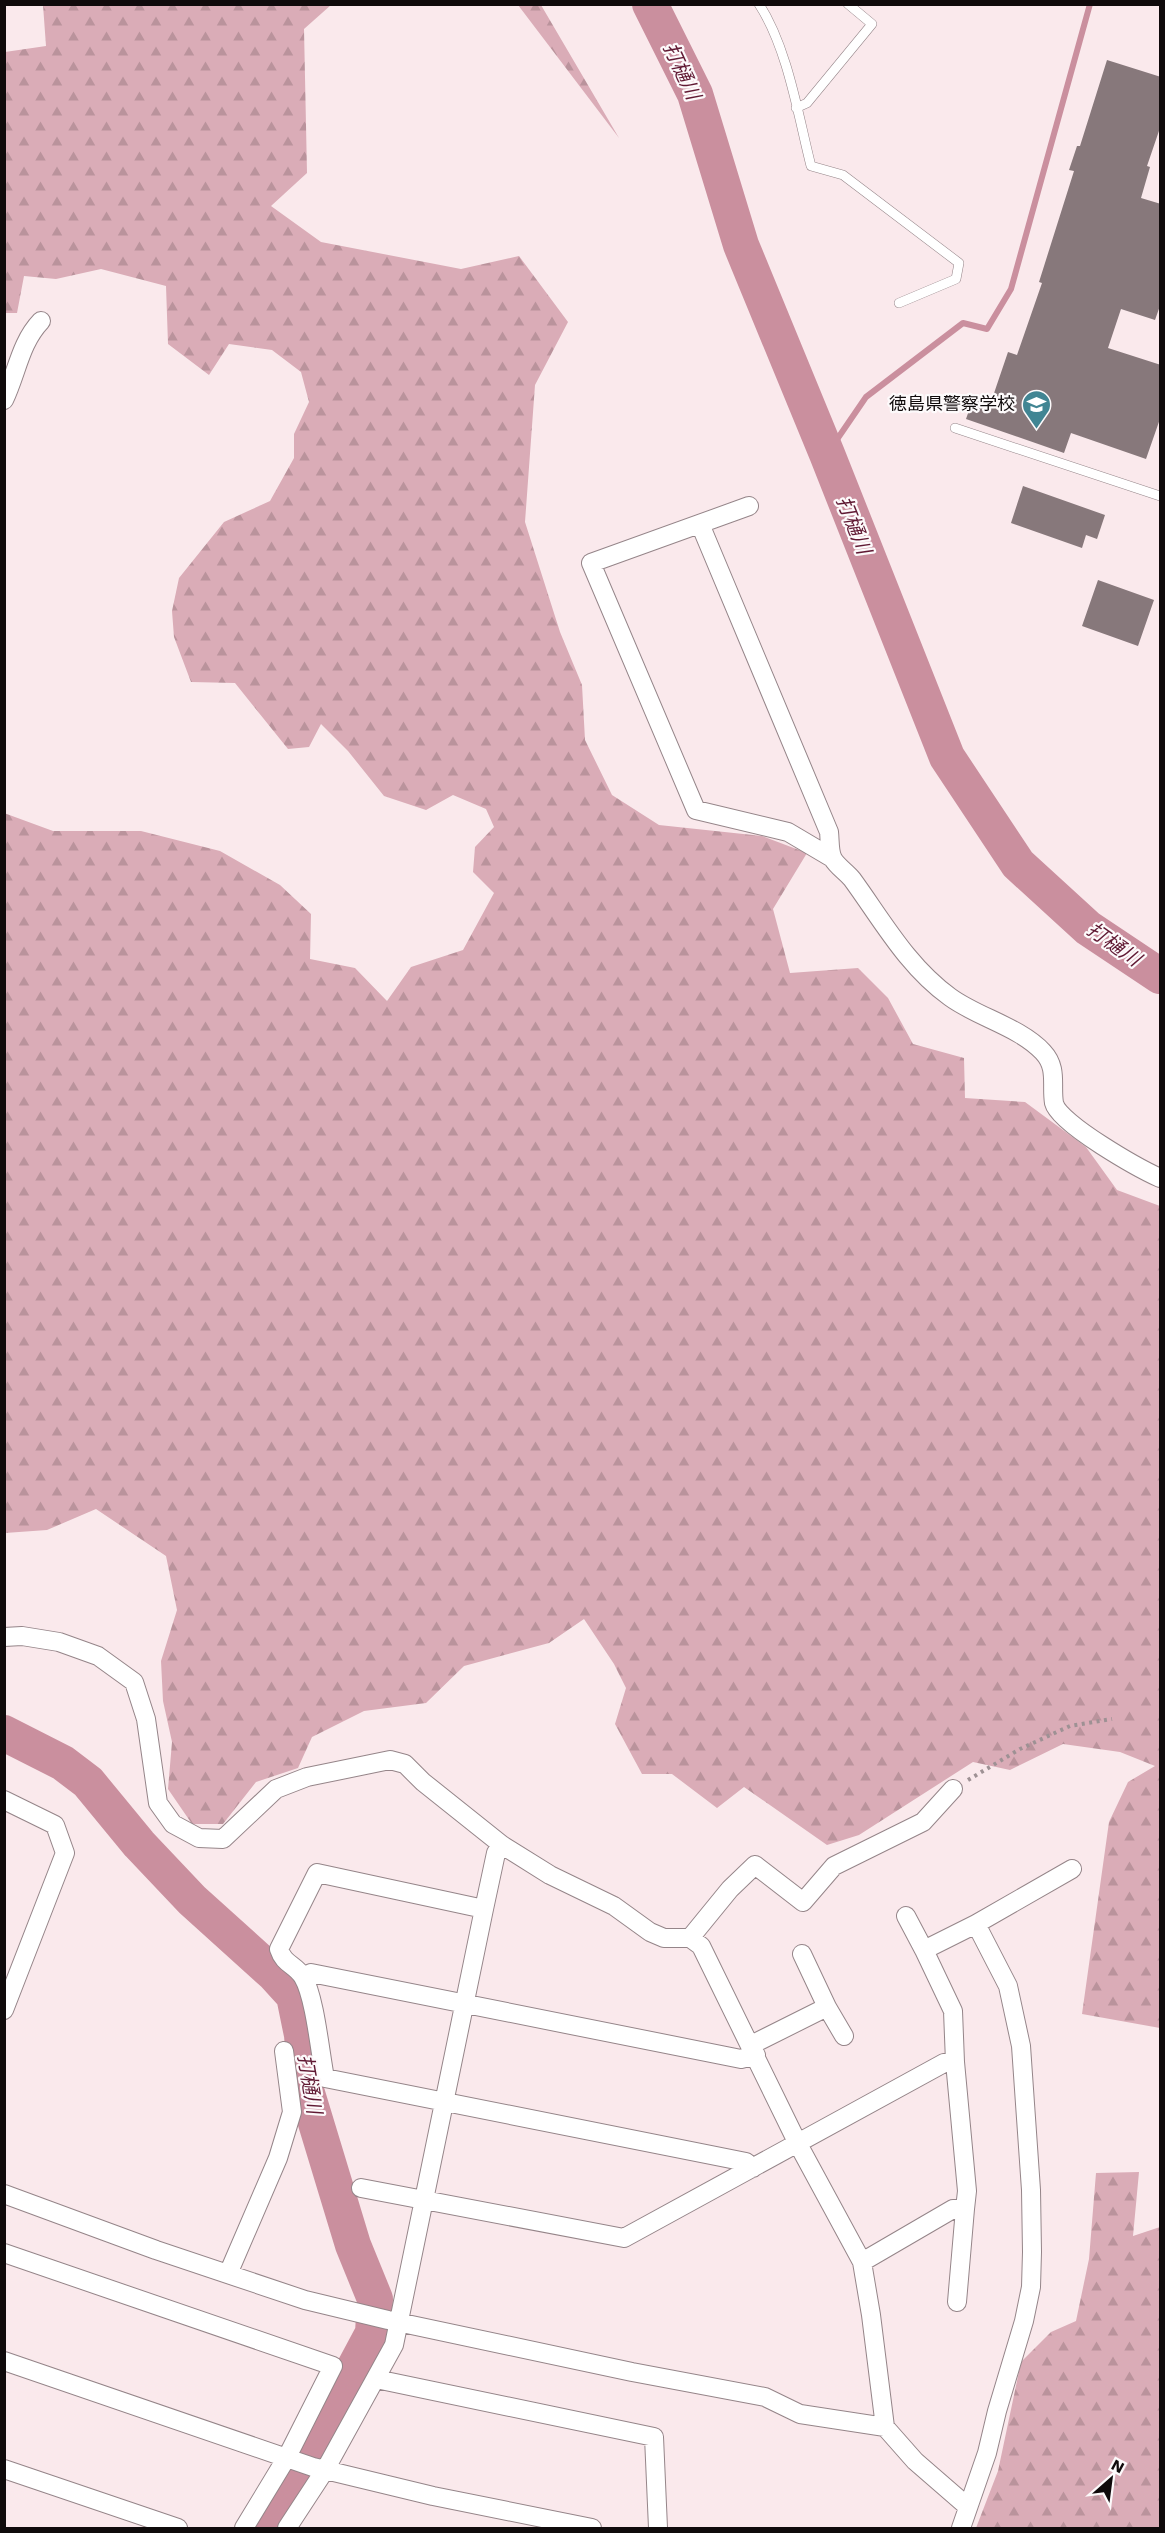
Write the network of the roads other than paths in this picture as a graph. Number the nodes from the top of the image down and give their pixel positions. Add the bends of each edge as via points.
1 (759, 4) edge
2 (848, 4) edge
3 (796, 108) junction
4 (900, 303) dead end
5 (41, 321) dead end
6 (4, 400) edge
7 (954, 428) dead end
8 (1161, 496) edge
9 (748, 506) dead end
10 (700, 524) junction
11 (832, 858) junction
12 (1161, 1178) edge
13 (4, 1637) edge
14 (953, 1789) road end
15 (4, 1800) edge
16 (502, 1845) junction
17 (1072, 1869) dead end
18 (484, 1908) junction
19 (906, 1916) dead end
20 (975, 1924) junction
21 (690, 1938) junction
22 (924, 1950) junction
23 (802, 1954) dead end
24 (303, 1977) junction
25 (464, 2004) junction
26 (827, 2007) junction
27 (4, 2010) edge
28 (844, 2036) dead end
29 (753, 2050) junction
30 (284, 2051) dead end
31 (954, 2062) junction
32 (444, 2102) junction
33 (798, 2144) junction
34 (753, 2168) junction
35 (361, 2188) dead end
36 (4, 2194) edge
37 (424, 2200) junction
38 (965, 2210) junction
39 (4, 2253) edge
40 (862, 2262) junction
41 (228, 2274) junction
42 (957, 2302) dead end
43 (394, 2321) junction
44 (4, 2361) edge
45 (376, 2379) junction
46 (885, 2427) junction
47 (291, 2459) junction
48 (319, 2468) junction
49 (4, 2469) edge
50 (968, 2507) junction
51 (178, 2529) edge
52 (244, 2529) edge
53 (287, 2529) edge
54 (592, 2529) edge
55 (658, 2529) edge
56 (962, 2529) edge

1 - 3 lane via 781,50
2 - 3 lane via 872,24 807,103
3 - 4 lane via 811,166 843,175 959,262 956,279
5 - 6 street via 22,348
7 - 8 lane
9 - 10 street
10 - 11 street via 829,832
10 - 11 street via 591,563 696,810 788,832
11 - 12 street via 850,876 904,954 927,979 951,998 1044,1052 1052,1065 1054,1105 1067,1121 1138,1168
13 - 16 street via 59,1642 98,1656 134,1682 146,1719 158,1803 173,1824 199,1838 223,1839 276,1789 307,1777 390,1760 405,1764
14 - 21 street via 923,1822 834,1866 803,1902 755,1865
15 - 27 street via 55,1826 65,1853
16 - 18 street via 496,1853
16 - 21 street via 550,1875 614,1906 650,1932 664,1938
17 - 20 street
18 - 24 street via 317,1873 279,1949 282,1958
18 - 25 street
19 - 22 street
20 - 22 street
20 - 50 street via 1008,1986 1022,2046 1032,2252 1031,2287 1024,2321
21 - 29 street via 701,1946
22 - 31 street via 953,2011
23 - 26 street
24 - 25 street via 311,1973
24 - 32 street via 314,2011 325,2078
25 - 29 street via 741,2059
25 - 32 street
26 - 28 street
26 - 29 street
29 - 33 street
30 - 41 street via 292,2112 278,2158
31 - 33 street via 944,2063
31 - 38 street via 967,2190
32 - 34 street via 746,2162
32 - 37 street
33 - 34 street
33 - 40 street
34 - 37 street via 624,2238
35 - 37 street
36 - 41 street
37 - 43 street
38 - 40 street via 953,2209
38 - 42 street
39 - 47 street via 333,2366
40 - 46 street
41 - 43 street via 305,2300
43 - 45 street via 394,2345
43 - 46 street via 765,2397 800,2414
44 - 47 street
45 - 48 street
45 - 55 street via 654,2438
46 - 50 street via 915,2461
47 - 48 street
47 - 52 street
48 - 53 street
48 - 54 street
49 - 51 street
50 - 56 street

